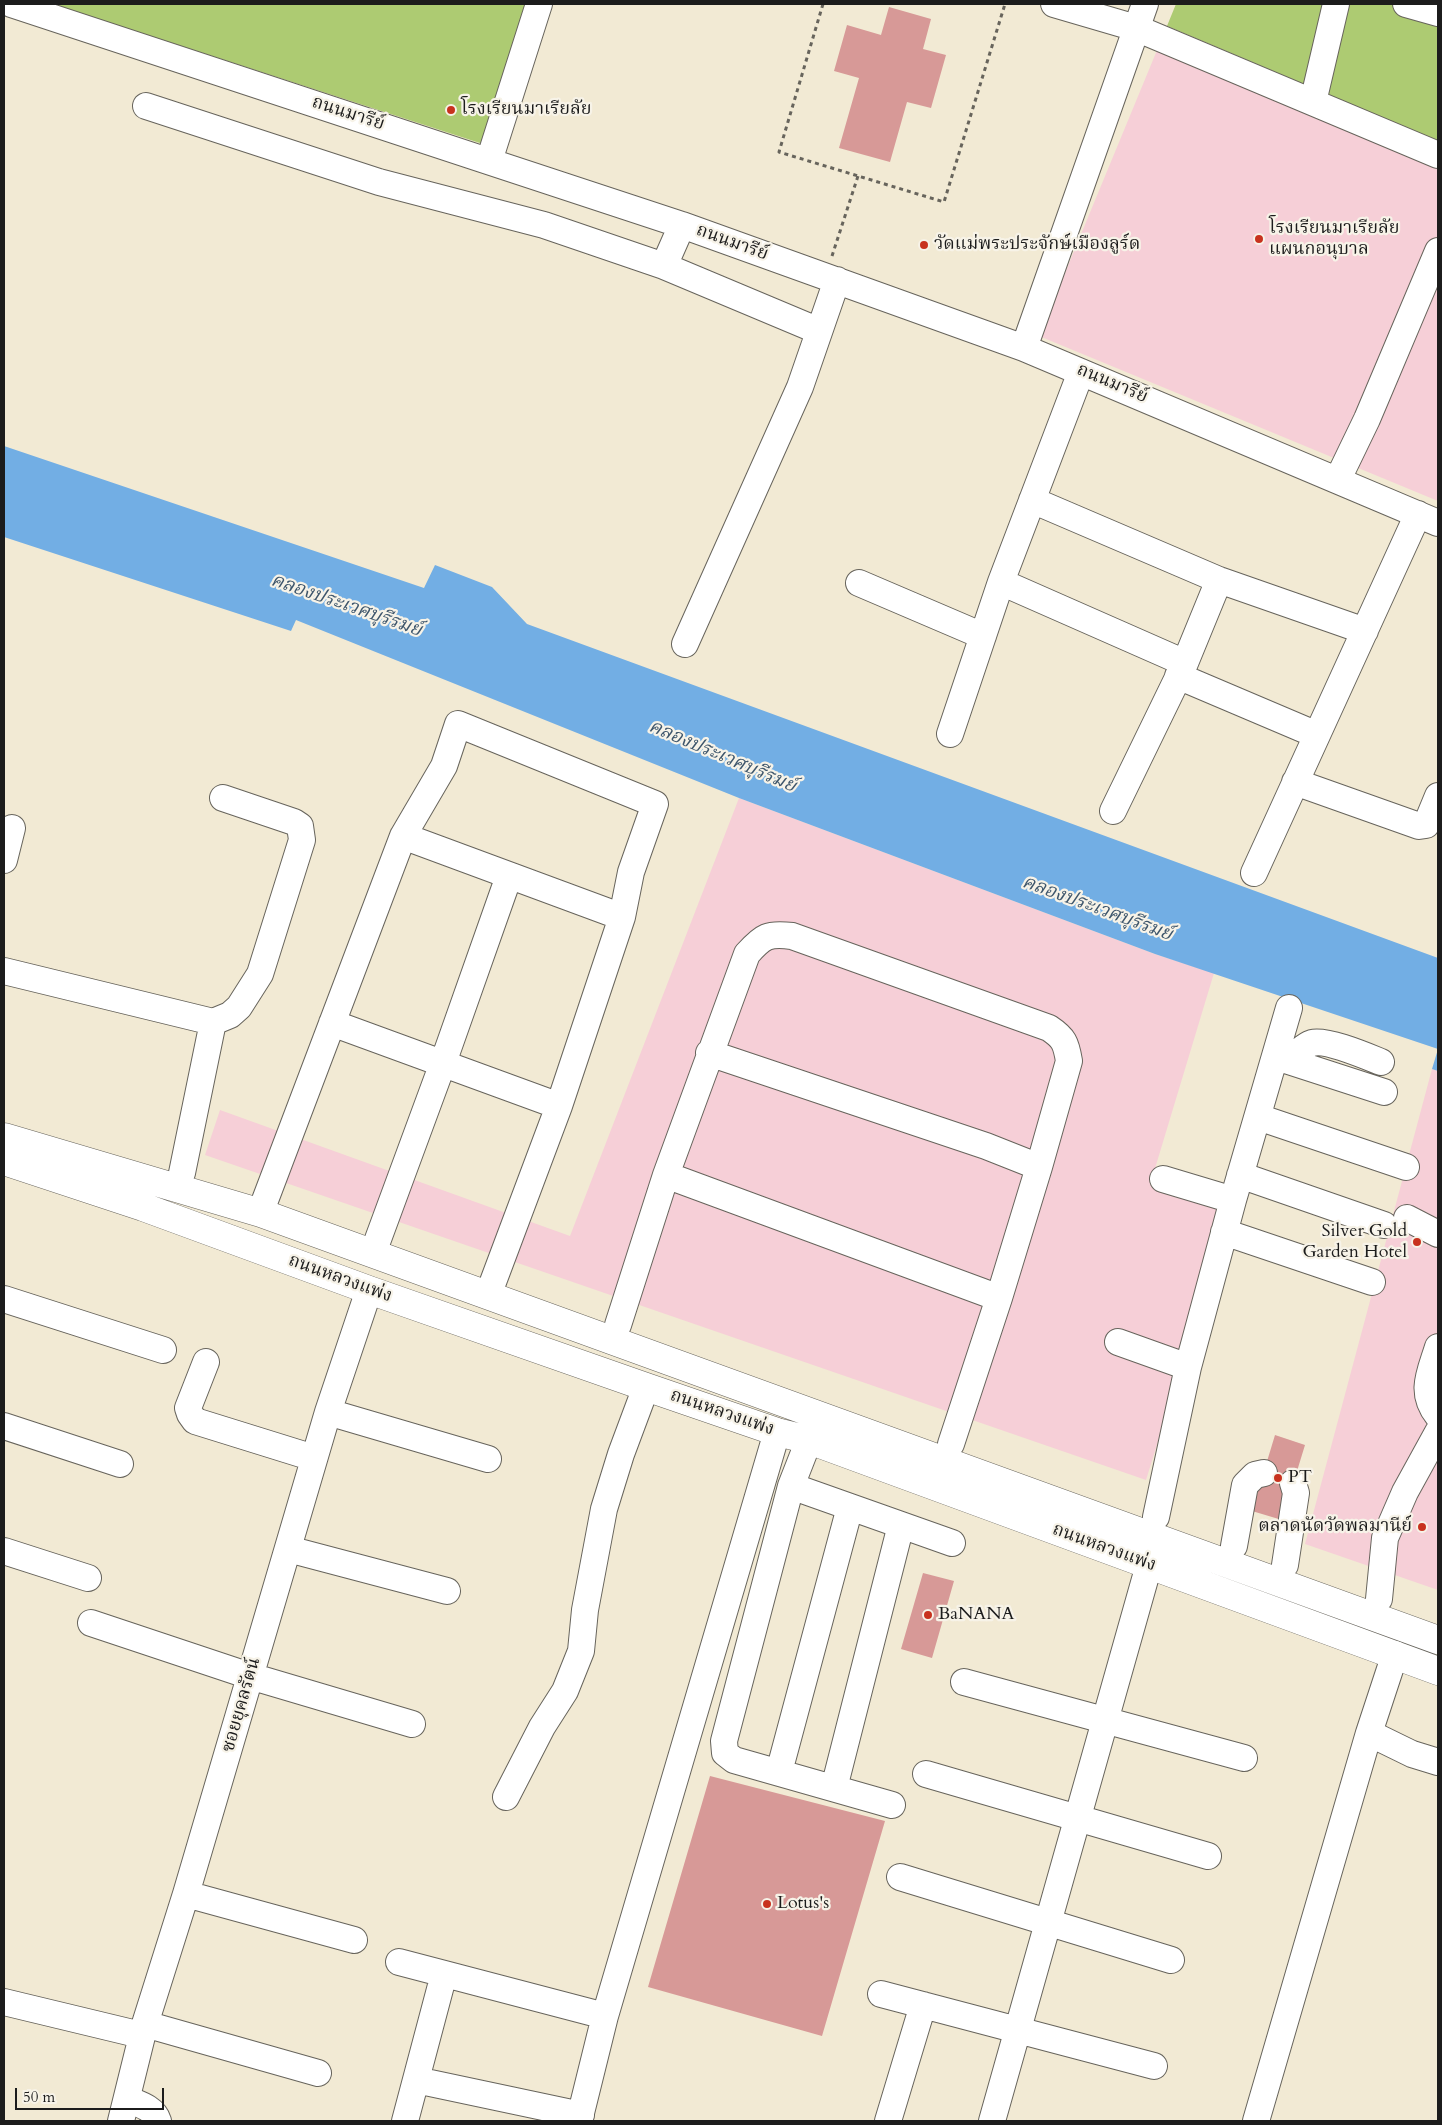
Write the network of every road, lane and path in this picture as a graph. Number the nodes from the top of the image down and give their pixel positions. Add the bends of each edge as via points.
1 (539, 4) edge
2 (823, 4) edge
3 (1005, 4) edge
4 (1054, 4) edge
5 (1145, 4) edge
6 (1336, 4) edge
7 (1406, 4) edge
8 (20, 5) edge
9 (1438, 14) edge
10 (1136, 28) junction
11 (1313, 102) junction
12 (146, 106) dead end
13 (1437, 152) edge
14 (489, 161) junction
15 (858, 176) junction
16 (682, 224) junction
17 (1438, 250) edge
18 (664, 266) junction
19 (831, 278) junction
20 (819, 331) junction
21 (1024, 348) junction
22 (1081, 372) junction
23 (1338, 479) junction
24 (1032, 500) junction
25 (1428, 518) edge
26 (1219, 580) junction
27 (1001, 582) junction
28 (859, 583) dead end
29 (1365, 631) junction
30 (983, 636) junction
31 (685, 644) dead end
32 (1181, 669) junction
33 (950, 734) dead end
34 (1317, 735) junction
35 (1295, 782) junction
36 (223, 798) dead end
37 (1437, 805) edge
38 (1113, 811) dead end
39 (12, 828) dead end
40 (403, 836) junction
41 (4, 860) edge
42 (1254, 873) dead end
43 (509, 876) junction
44 (622, 917) junction
45 (4, 971) edge
46 (1289, 1008) dead end
47 (213, 1022) junction
48 (332, 1023) junction
49 (710, 1053) junction
50 (1283, 1059) junction
51 (1381, 1062) dead end
52 (443, 1063) junction
53 (1384, 1092) dead end
54 (559, 1106) junction
55 (1258, 1117) junction
56 (4, 1142) edge
57 (1039, 1167) junction
58 (1406, 1167) dead end
59 (182, 1173) junction
60 (666, 1175) junction
61 (1240, 1175) junction
62 (1163, 1179) dead end
63 (1232, 1200) junction
64 (264, 1203) junction
65 (1224, 1232) junction
66 (1438, 1234) edge
67 (377, 1242) junction
68 (493, 1282) junction
69 (1372, 1282) dead end
70 (368, 1290) junction
71 (999, 1298) junction
72 (4, 1299) edge
73 (618, 1325) junction
74 (1118, 1342) dead end
75 (1438, 1347) edge
76 (163, 1350) dead end
77 (206, 1362) dead end
78 (1188, 1367) junction
79 (646, 1387) junction
80 (328, 1412) junction
81 (1438, 1416) edge
82 (4, 1426) edge
83 (777, 1432) junction
84 (1438, 1432) edge
85 (809, 1440) junction
86 (950, 1444) junction
87 (314, 1458) junction
88 (488, 1460) dead end
89 (120, 1464) dead end
90 (1264, 1473) dead end
91 (1293, 1483) dead end
92 (791, 1486) junction
93 (850, 1507) junction
94 (1156, 1518) junction
95 (901, 1525) junction
96 (952, 1542) dead end
97 (1234, 1546) junction
98 (288, 1549) junction
99 (4, 1551) edge
100 (1149, 1565) junction
101 (1285, 1565) junction
102 (88, 1578) dead end
103 (448, 1591) dead end
104 (1379, 1599) junction
105 (1438, 1621) edge
106 (91, 1623) dead end
107 (1438, 1640) edge
108 (1438, 1653) edge
109 (1395, 1654) junction
110 (1438, 1671) edge
111 (250, 1676) junction
112 (964, 1682) dead end
113 (1104, 1720) junction
114 (412, 1724) dead end
115 (1368, 1733) junction
116 (1244, 1758) dead end
117 (1438, 1762) edge
118 (779, 1772) junction
119 (926, 1774) dead end
120 (834, 1788) junction
121 (506, 1797) dead end
122 (892, 1805) dead end
123 (1077, 1818) junction
124 (1208, 1856) dead end
125 (900, 1877) dead end
126 (186, 1894) junction
127 (1048, 1921) junction
128 (354, 1940) dead end
129 (1171, 1960) dead end
130 (399, 1962) dead end
131 (444, 1974) junction
132 (881, 1994) dead end
133 (4, 2002) edge
134 (923, 2005) junction
135 (605, 2016) junction
136 (143, 2030) junction
137 (1018, 2030) junction
138 (1154, 2066) dead end
139 (318, 2073) dead end
140 (416, 2080) junction
141 (124, 2110) edge
142 (580, 2118) edge
143 (158, 2121) edge
144 (405, 2121) edge
145 (888, 2121) edge
146 (992, 2121) edge
147 (1256, 2121) edge

1 - 14 street
2 - 15 path via 779,152
3 - 15 path via 944,202
4 - 10 street
5 - 10 street
6 - 11 street
7 - 9 street
8 - 14 street, ถนนมารีย์
10 - 11 street
10 - 21 street
11 - 13 street
12 - 18 street via 379,182 544,225
14 - 16 street, ถนนมารีย์
15 - 19 path
16 - 18 street
16 - 19 street, ถนนมารีย์
17 - 23 street via 1367,419
18 - 20 street
19 - 20 street
19 - 21 street, ถนนมารีย์
20 - 31 street via 800,387
21 - 22 street, ถนนมารีย์
22 - 23 street, ถนนมารีย์
22 - 24 street
23 - 25 street, ถนนมารีย์
24 - 26 street
24 - 27 street
25 - 29 street
26 - 29 street
26 - 32 street
27 - 30 street
27 - 32 street
28 - 30 street
29 - 34 street
30 - 33 street
32 - 34 street
32 - 38 street
34 - 35 street
35 - 37 street via 1419,826 1426,825
35 - 42 street
36 - 47 street via 294,822 300,826 302,840 260,974 239,1007
39 - 41 street
40 - 43 street
40 - 44 street via 444,766 458,724 655,804 632,872
40 - 48 street
43 - 44 street
43 - 52 street
44 - 54 street
45 - 47 street
46 - 50 street
47 - 59 street
48 - 52 street
48 - 64 street
49 - 57 street
49 - 57 street via 747,954 767,936 792,936 1049,1028 1060,1036 1067,1046 1069,1061
49 - 60 street
50 - 51 street via 1314,1042
50 - 53 street
50 - 55 street
52 - 54 street
52 - 67 street
54 - 68 street
55 - 58 street
55 - 61 street
56 - 59 main road
56 - 70 main road, ถนนหลวงแพ่ง via 143,1207
56 - 107 main road via 261,1212
56 - 108 main road via 686,1390 1041,1508
57 - 71 street
59 - 64 main road
60 - 71 street
60 - 73 street
61 - 63 street
61 - 66 street
62 - 63 street
63 - 65 street
64 - 67 main road
65 - 69 street
65 - 78 street
67 - 68 main road
68 - 73 main road
70 - 79 main road, ถนนหลวงแพ่ง
70 - 80 street, ซอยยุคลรัตน์
71 - 86 street
72 - 76 street
73 - 86 main road
74 - 78 street
75 - 81 street via 1427,1394
77 - 87 street via 188,1408 195,1420
78 - 94 street
79 - 83 main road, ถนนหลวงแพ่ง
79 - 121 street via 604,1509 585,1610 581,1651 565,1690
80 - 87 street, ซอยยุคลรัตน์
80 - 88 street
82 - 89 street
83 - 85 main road, ถนนหลวงแพ่ง
83 - 135 street
84 - 104 street via 1405,1492 1385,1538
85 - 92 street
85 - 100 main road, ถนนหลวงแพ่ง
86 - 94 main road
87 - 98 street, ซอยยุคลรัตน์
90 - 97 street via 1255,1475 1245,1486
91 - 101 street via 1296,1493
92 - 93 street
92 - 118 street via 724,1741 725,1753 734,1760
93 - 95 street
93 - 118 street
94 - 97 main road
95 - 96 street
95 - 120 street
97 - 101 main road
98 - 103 street
98 - 111 street, ซอยยุคลรัตน์
99 - 102 street
100 - 109 main road, ถนนหลวงแพ่ง
100 - 113 street
101 - 104 main road
104 - 105 main road
106 - 111 street
109 - 110 main road, ถนนหลวงแพ่ง
109 - 115 street
111 - 114 street
111 - 126 street, ซอยยุคลรัตน์
112 - 113 street
113 - 116 street
113 - 123 street
115 - 117 street via 1412,1754
115 - 147 street
118 - 120 street
119 - 123 street
120 - 122 street
123 - 124 street
123 - 127 street
125 - 127 street
126 - 128 street
126 - 136 street, ซอยยุคลรัตน์
127 - 129 street
127 - 137 street
130 - 131 street
131 - 135 street
131 - 140 street
132 - 134 street
133 - 136 street
134 - 137 street
134 - 145 street
135 - 142 street
136 - 139 street
136 - 141 street, ซอยยุคลรัตน์
137 - 138 street
137 - 146 street
140 - 142 street
140 - 144 street
141 - 143 street via 148,2108

